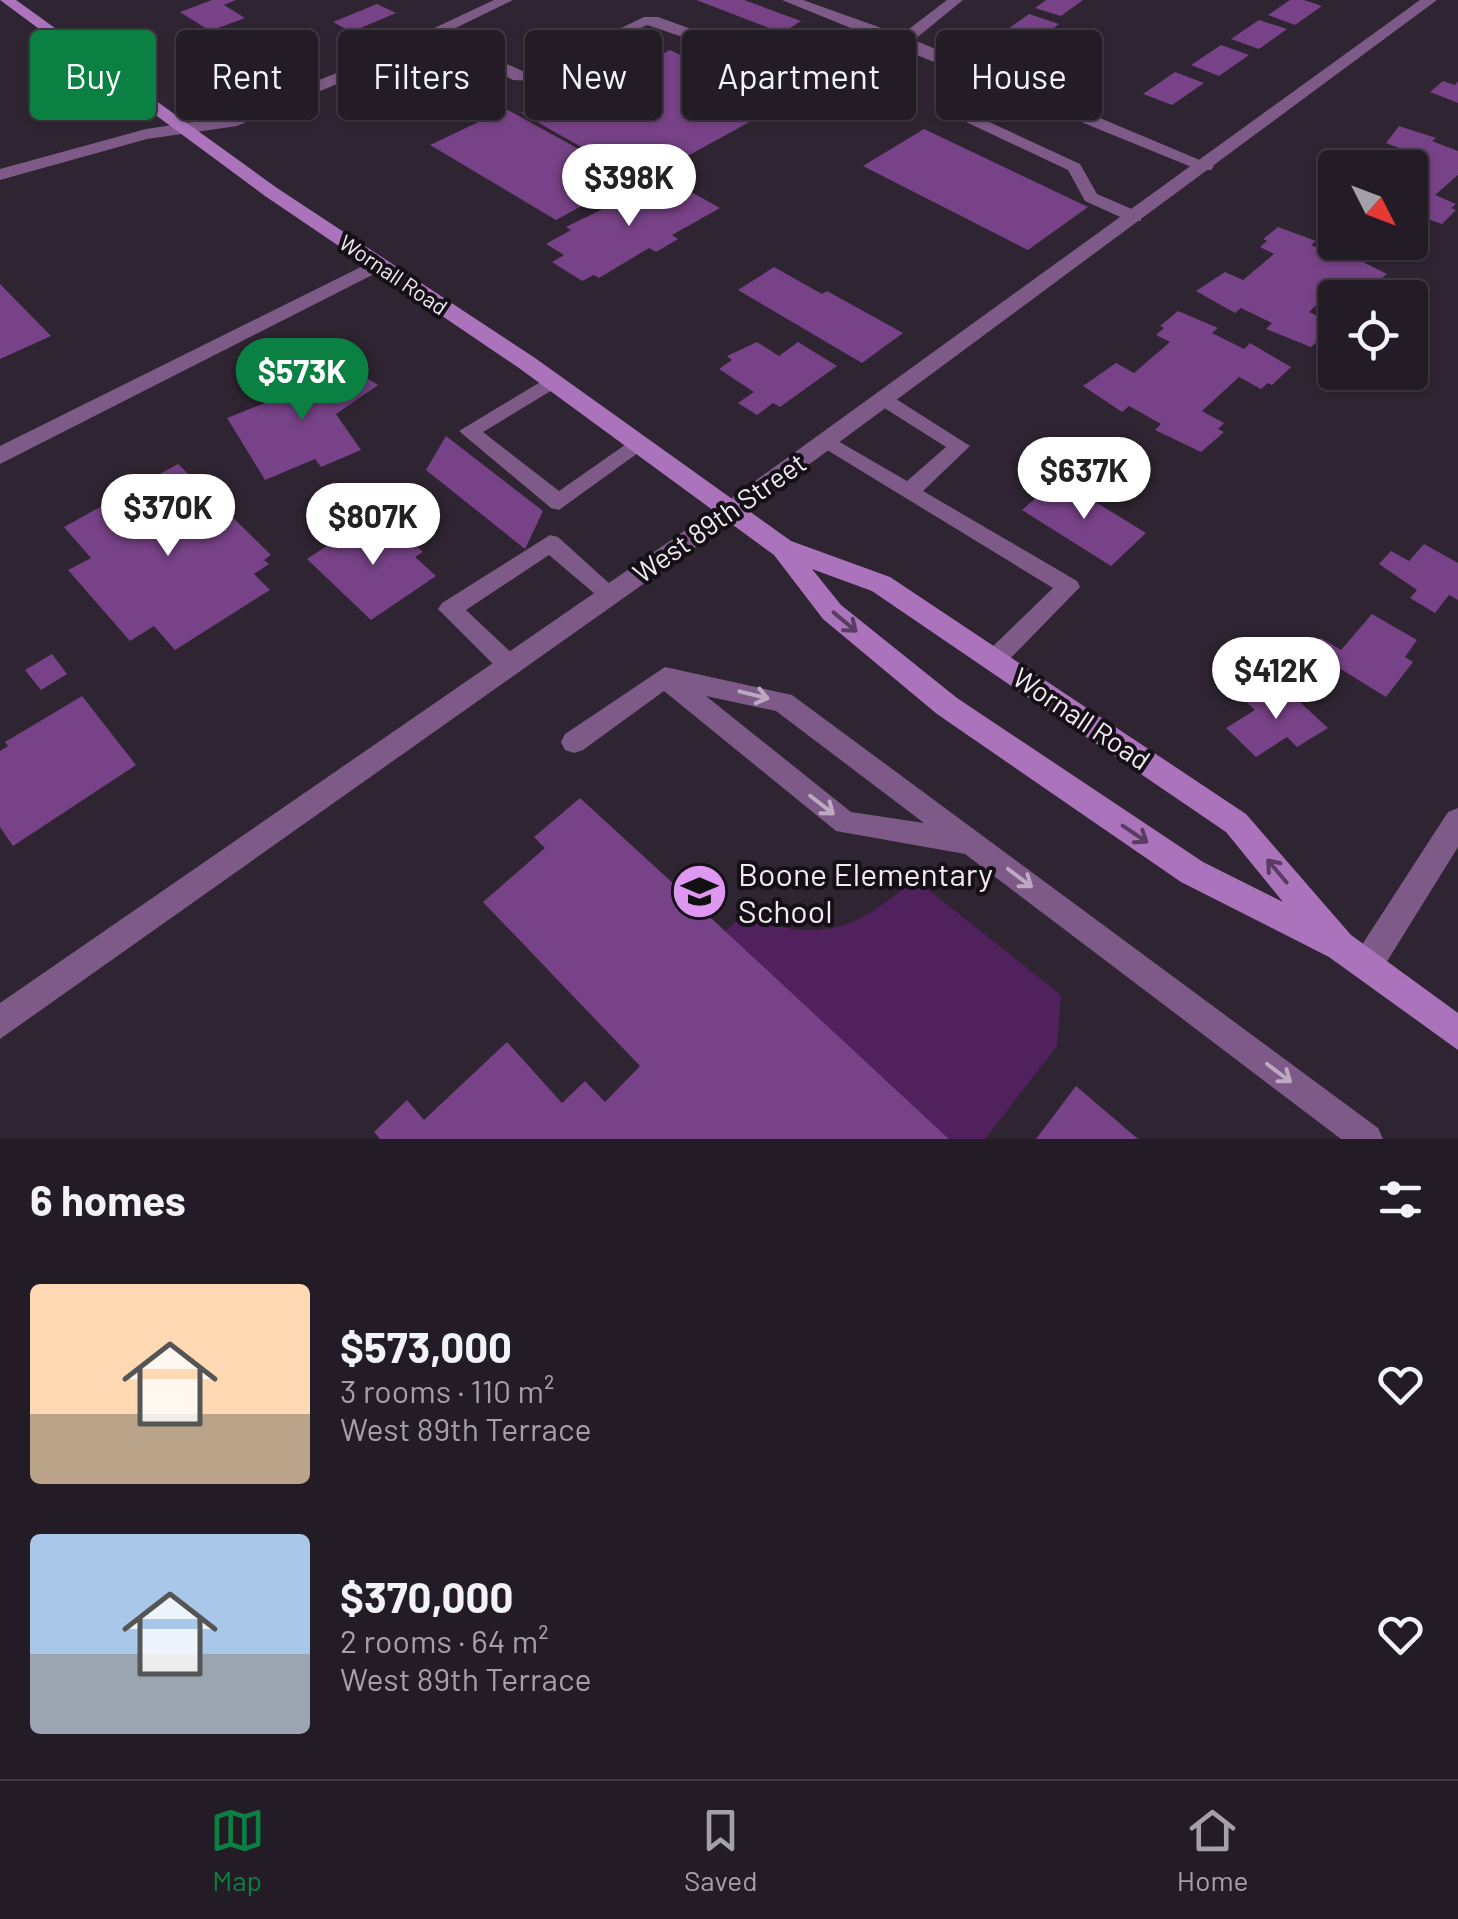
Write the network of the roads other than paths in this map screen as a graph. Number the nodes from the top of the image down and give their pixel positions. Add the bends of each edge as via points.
1 (6, 0) edge
2 (506, 0) edge
3 (790, 0) edge
4 (956, 0) edge
5 (1430, 0) edge
6 (865, 27) junction
7 (444, 30) edge
8 (873, 30) edge
9 (916, 31) edge
10 (505, 71) edge
11 (338, 76) edge
12 (974, 120) edge
13 (1094, 120) edge
14 (185, 129) junction
15 (1206, 166) junction
16 (0, 175) edge
17 (1135, 218) junction
18 (379, 264) junction
19 (552, 381) junction
20 (885, 398) junction
21 (824, 442) junction
22 (640, 445) junction
23 (0, 456) edge
24 (910, 490) junction
25 (559, 502) junction
26 (730, 511) junction
27 (550, 543) junction
28 (782, 548) junction
29 (610, 594) junction
30 (995, 659) junction
31 (508, 665) junction
32 (665, 677) junction
33 (574, 742) dead end
34 (1458, 821) edge
35 (974, 844) junction
36 (1340, 946) junction
37 (1367, 965) junction
38 (0, 1023) edge
39 (1458, 1033) edge
40 (1366, 1139) edge

1 - 14 main road, Wornall Road
2 - 7 street
3 - 6 street
4 - 9 street
5 - 15 street, West 89th Street
6 - 8 street
6 - 10 lane via 801,66 780,66 644,21 530,76
11 - 14 street via 231,122
12 - 17 lane via 1074,166 1091,197
13 - 15 street
14 - 16 street
14 - 18 main road, Wornall Road
15 - 17 street, West 89th Street
17 - 20 street, West 89th Street
18 - 19 main road, Wornall Road
18 - 23 street
19 - 22 main road, Wornall Road
19 - 25 lane via 469,430
20 - 21 street, West 89th Street
20 - 24 lane via 960,446
21 - 24 lane
21 - 26 street, West 89th Street
22 - 25 lane
22 - 26 main road, Wornall Road
24 - 30 lane via 1069,587
25 - 27 lane
26 - 28 main road, Wornall Road
26 - 29 street, West 89th Street
27 - 29 lane
27 - 31 lane via 450,609
28 - 30 main road, Wornall Road via 881,584
28 -> 36 main road, Wornall Road via 832,612 947,706 1192,872
29 - 31 street, West 89th Street
36 -> 30 main road, Wornall Road via 1236,823
31 - 38 street, West 89th Street
32 - 33 lane
32 -> 35 lane via 784,702
32 -> 35 lane via 845,823
34 - 37 street
35 -> 40 lane
36 - 37 main road, Wornall Road
37 - 39 main road, Wornall Road

